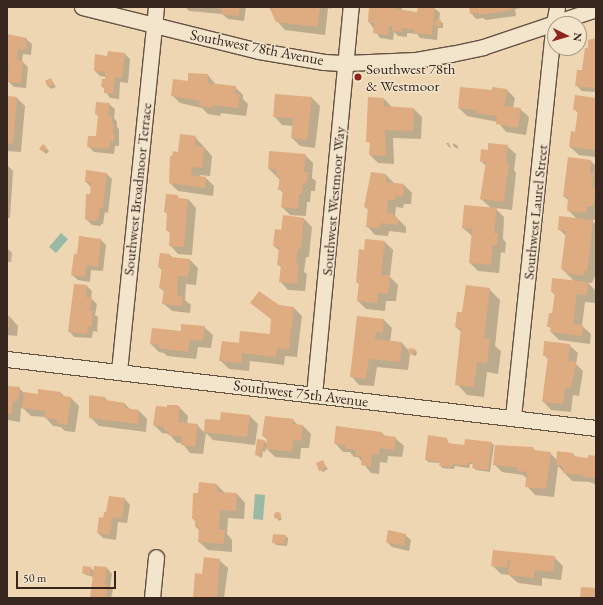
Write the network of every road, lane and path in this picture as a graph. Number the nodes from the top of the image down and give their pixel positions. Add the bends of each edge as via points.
1 (82, 7) edge
2 (156, 7) edge
3 (351, 7) edge
4 (596, 9) edge
5 (576, 16) edge
6 (154, 26) junction
7 (547, 26) edge
8 (551, 56) edge
9 (346, 63) junction
10 (7, 359) edge
11 (118, 371) junction
12 (314, 395) junction
13 (513, 418) junction
14 (596, 428) edge
15 (156, 557) dead end
16 (152, 598) edge

1 - 6 street, Southwest 78th Avenue
2 - 6 street, Southwest Broadmoor Terrace
3 - 9 street, Southwest Westmoor Way
4 - 5 street, Southwest 78th Avenue
6 - 9 street, Southwest 78th Avenue via 260,51 324,62
6 - 11 street, Southwest Broadmoor Terrace
7 - 9 street, Southwest 78th Avenue via 483,47 451,54 409,60
8 - 13 street, Southwest Laurel Street
9 - 12 street, Southwest Westmoor Way
10 - 11 street, Southwest 75th Avenue
11 - 12 street, Southwest 75th Avenue
12 - 13 street, Southwest 75th Avenue
13 - 14 street, Southwest 75th Avenue
15 - 16 street

